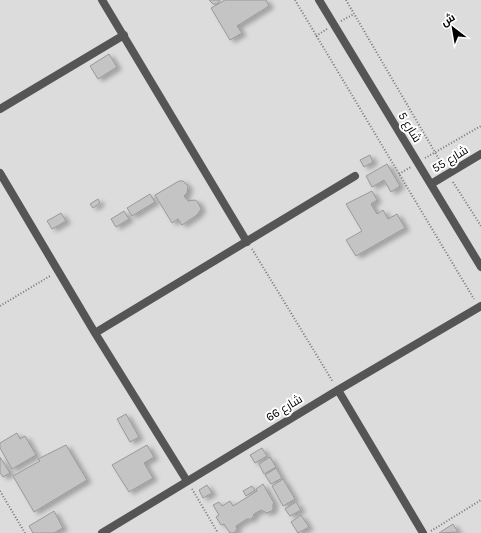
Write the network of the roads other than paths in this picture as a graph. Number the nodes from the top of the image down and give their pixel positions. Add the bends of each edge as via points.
1 (102, 0) edge
2 (319, 0) edge
3 (124, 35) junction
4 (0, 109) edge
5 (481, 154) edge
6 (0, 173) edge
7 (355, 176) dead end
8 (431, 184) junction
9 (247, 242) junction
10 (481, 267) edge
11 (480, 306) edge
12 (95, 333) junction
13 (338, 390) junction
14 (187, 481) junction
15 (102, 533) edge
16 (423, 533) edge

1 - 3 street
2 - 8 street, شارع 5
3 - 4 street
3 - 9 street
5 - 8 street, شارع 55
6 - 12 street
7 - 9 street
8 - 10 street, شارع 5
9 - 12 street
11 - 13 street, شارع 66
12 - 14 street
13 - 14 street, شارع 66
13 - 16 street
14 - 15 street, شارع 66

